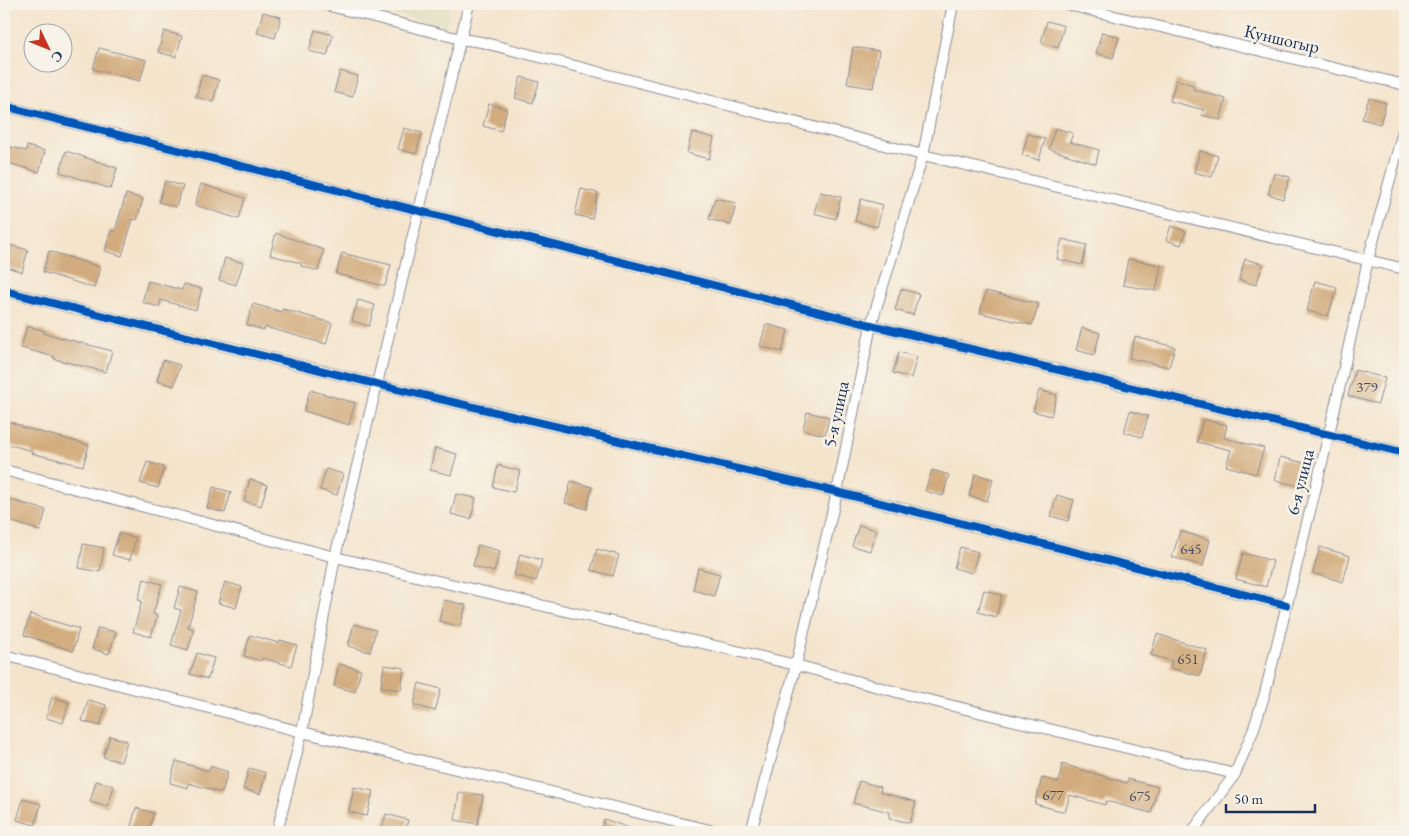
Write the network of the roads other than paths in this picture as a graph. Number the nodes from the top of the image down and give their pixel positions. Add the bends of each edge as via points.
1 (322, 4) edge
2 (469, 4) edge
3 (953, 4) edge
4 (1064, 4) edge
5 (461, 39) junction
6 (1405, 84) edge
7 (4, 106) edge
8 (1405, 124) edge
9 (923, 155) junction
10 (418, 212) junction
11 (1368, 260) junction
12 (1405, 269) edge
13 (4, 291) edge
14 (872, 325) junction
15 (376, 384) junction
16 (1330, 434) junction
17 (1405, 453) edge
18 (4, 470) edge
19 (837, 492) junction
20 (335, 557) junction
21 (1286, 605) junction
22 (4, 655) edge
23 (796, 665) junction
24 (302, 732) junction
25 (1235, 774) junction
26 (277, 832) edge
27 (718, 832) edge
28 (752, 832) edge
29 (1192, 832) edge

1 - 5 street
2 - 5 street
3 - 9 street, 5-я улица
4 - 6 street, Куншогыр
5 - 9 street
5 - 10 street
7 - 10 street
8 - 11 street, 6-я улица
9 - 11 street
9 - 14 street, 5-я улица
10 - 14 street
10 - 15 street
11 - 12 street
11 - 16 street, 6-я улица
13 - 15 street
14 - 16 street
14 - 19 street, 5-я улица
15 - 19 street
15 - 20 street
16 - 17 street
16 - 21 street, 6-я улица
18 - 20 street
19 - 21 street
19 - 23 street, 5-я улица
20 - 23 street
20 - 24 street
21 - 25 street, 6-я улица via 1265,693
22 - 24 street
23 - 25 street via 908,696
23 - 28 street, 5-я улица
24 - 26 street
24 - 27 street
25 - 29 street, 6-я улица

